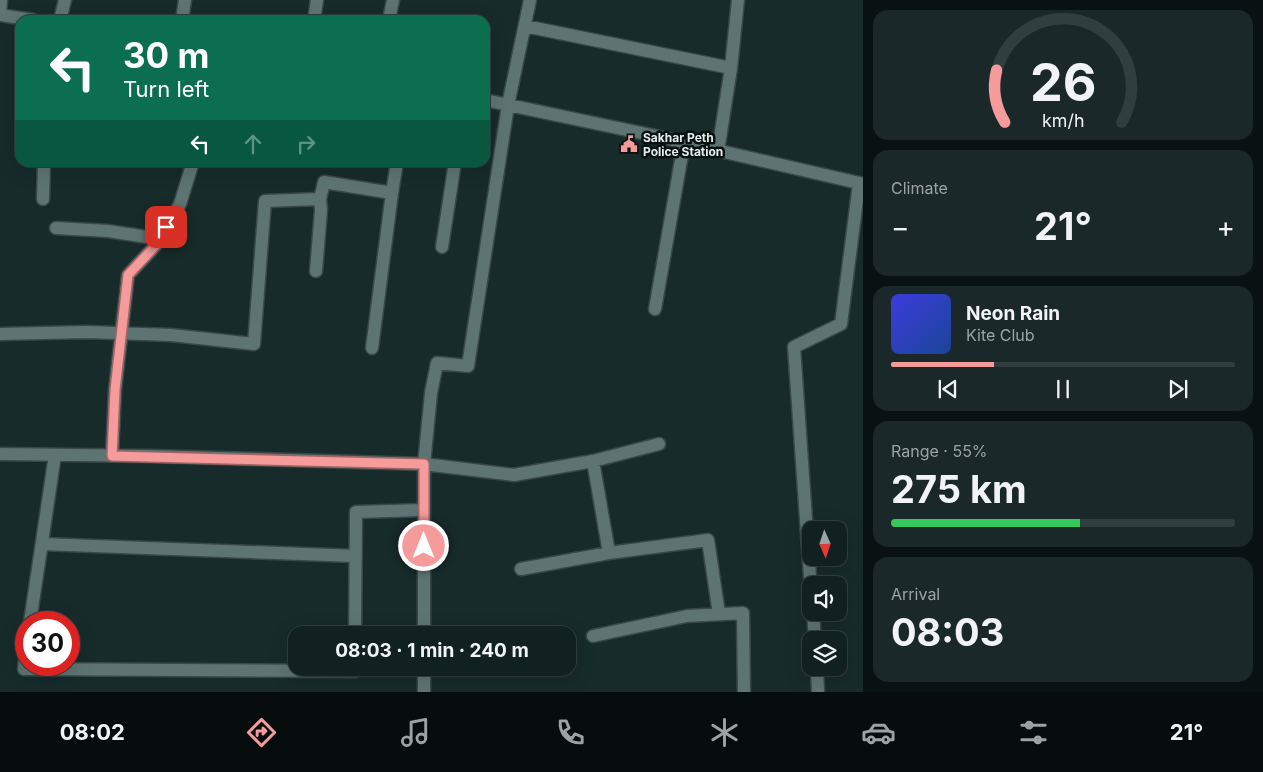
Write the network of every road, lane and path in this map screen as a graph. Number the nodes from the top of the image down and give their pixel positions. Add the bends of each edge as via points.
1 (1, 0) edge
2 (65, 0) edge
3 (185, 0) edge
4 (317, 0) edge
5 (393, 0) edge
6 (530, 0) edge
7 (738, 0) edge
8 (0, 15) edge
9 (61, 15) edge
10 (183, 15) edge
11 (315, 15) edge
12 (390, 15) edge
13 (15, 17) edge
14 (525, 26) junction
15 (732, 68) junction
16 (490, 101) edge
17 (508, 105) junction
18 (684, 143) junction
19 (718, 151) junction
20 (44, 167) edge
21 (191, 167) edge
22 (395, 167) edge
23 (454, 167) edge
24 (861, 184) edge
25 (392, 193) junction
26 (43, 199) dead end
27 (320, 199) junction
28 (56, 228) dead end
29 (160, 239) junction
30 (442, 247) dead end
31 (316, 272) dead end
32 (655, 309) dead end
33 (122, 333) junction
34 (0, 334) edge
35 (372, 348) dead end
36 (659, 444) dead end
37 (0, 454) edge
38 (55, 455) junction
39 (112, 456) junction
40 (593, 461) junction
41 (424, 464) junction
42 (424, 510) junction
43 (42, 544) junction
44 (609, 553) junction
45 (355, 556) junction
46 (521, 569) dead end
47 (810, 576) edge
48 (32, 611) edge
49 (719, 614) junction
50 (355, 626) edge
51 (424, 626) edge
52 (593, 636) dead end
53 (80, 669) edge
54 (288, 671) edge
55 (424, 676) edge
56 (817, 676) edge
57 (424, 692) edge
58 (744, 692) edge
59 (818, 692) edge

1 - 8 street
2 - 9 street
3 - 10 street
4 - 11 street
5 - 12 street
6 - 14 street
7 - 15 street
8 - 13 street
14 - 15 street
14 - 17 street
15 - 19 street
16 - 17 street
17 - 18 street
17 - 41 street via 468,366 436,363
18 - 19 street
18 - 32 street
19 - 24 street
20 - 26 street
21 - 29 street via 180,204
22 - 25 street
23 - 30 street
24 - 47 street via 841,324 794,347
25 - 27 street via 324,182
25 - 35 street
27 - 31 street
27 - 33 street via 265,201 254,344
28 - 29 street
29 - 33 street via 128,275
33 - 34 street
33 - 39 street
36 - 40 street
37 - 38 street
38 - 39 street
38 - 43 street
39 - 41 street
40 - 41 street via 514,474
40 - 44 street
41 - 42 street
42 - 45 street via 356,512
42 - 51 street
43 - 45 street
43 - 48 street
44 - 46 street
44 - 49 street via 708,540
45 - 50 street
49 - 52 street via 687,616
49 - 58 street via 743,613
53 - 54 street
55 - 57 street
56 - 59 street

